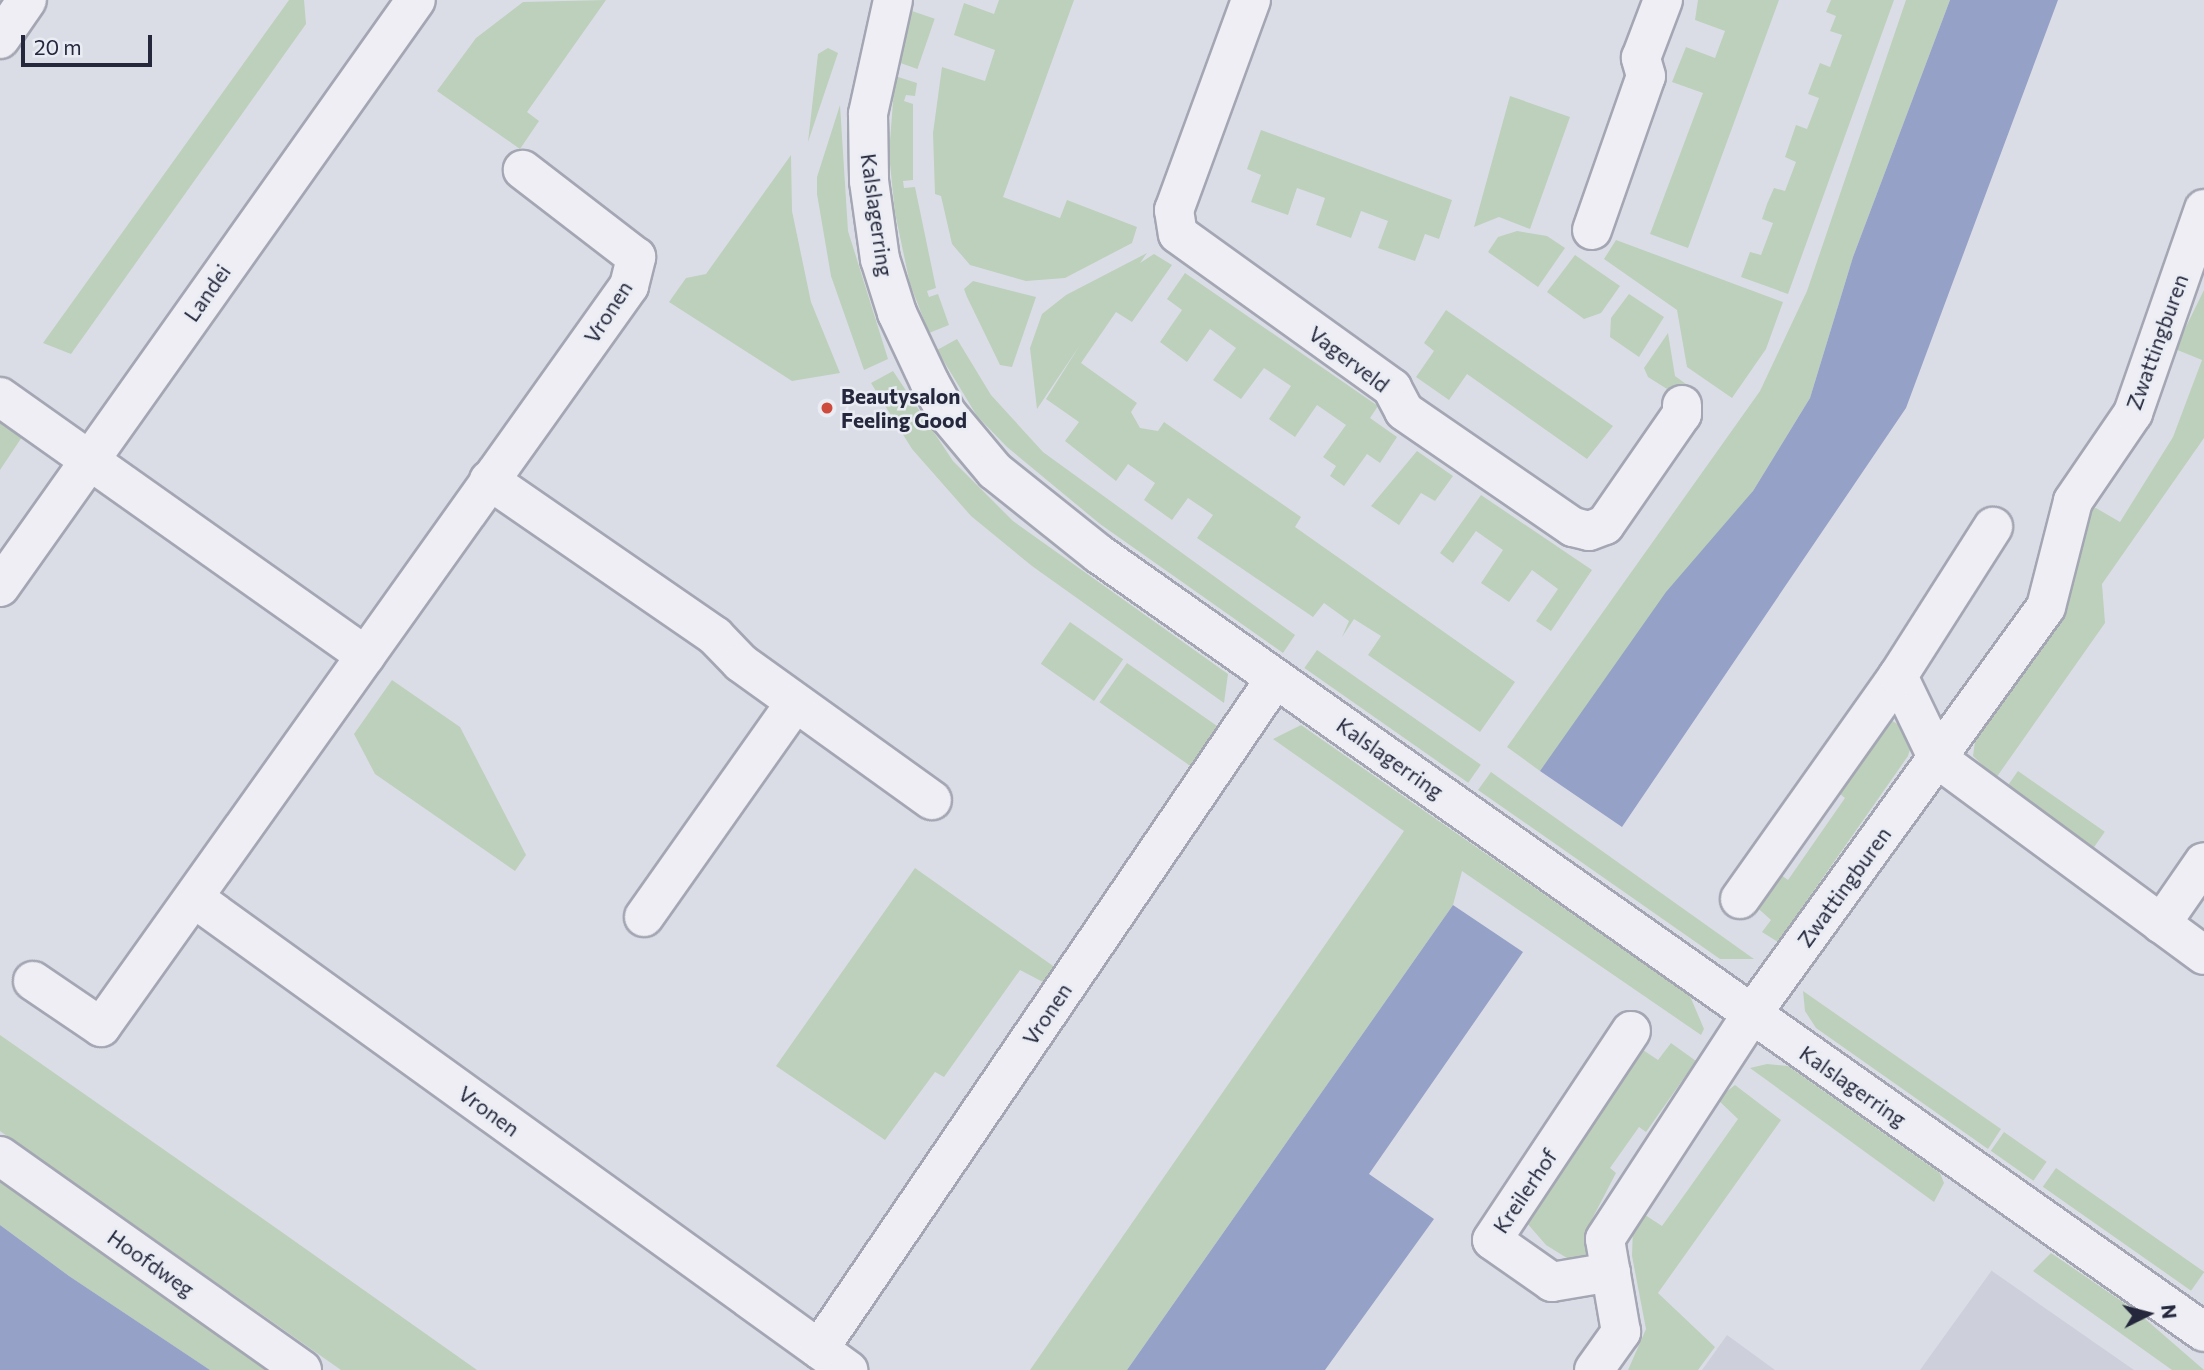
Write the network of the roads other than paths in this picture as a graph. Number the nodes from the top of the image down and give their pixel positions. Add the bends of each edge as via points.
1 (416, 0) edge
2 (1251, 0) edge
3 (1663, 0) edge
4 (889, 1) edge
5 (523, 170) dead end
6 (2204, 209) edge
7 (1592, 230) dead end
8 (0, 397) edge
9 (1682, 405) dead end
10 (90, 460) junction
11 (489, 480) junction
12 (1993, 527) dead end
13 (0, 587) edge
14 (366, 656) junction
15 (1898, 676) junction
16 (1275, 679) junction
17 (795, 703) junction
18 (1938, 759) junction
19 (932, 800) dead end
20 (2204, 862) edge
21 (194, 898) junction
22 (1740, 899) dead end
23 (644, 917) dead end
24 (2161, 924) junction
25 (2204, 955) edge
26 (33, 981) dead end
27 (1751, 1015) junction
28 (1631, 1031) dead end
29 (0, 1156) edge
30 (1611, 1272) junction
31 (2204, 1332) edge
32 (834, 1359) edge
33 (302, 1370) edge
34 (1594, 1370) edge

1 - 10 street, Landei
2 - 9 street, Vagerveld via 1174,210 1178,234 1392,388 1404,411 1573,527 1589,531 1605,525 1682,414
3 - 7 street via 1641,58 1646,76
4 - 16 street, Kalslagerring via 868,114 872,212 890,295 942,404 1013,487
5 - 11 street, Vronen via 636,257 629,286
6 - 18 street, Zwattingburen via 2133,413 2073,501 2046,607
8 - 10 street
10 - 13 street, Landei
10 - 14 street
11 - 14 street, Vronen
11 - 17 street via 715,636
12 - 15 street
14 - 21 street, Vronen
15 - 18 street
15 - 22 street
16 - 27 street, Kalslagerring
16 - 32 street, Vronen
17 - 19 street
17 - 23 street
18 - 24 street
18 - 27 street, Zwattingburen
20 - 24 street
21 - 26 street, Vronen via 101,1027
21 - 32 street, Vronen
24 - 25 street
27 - 30 street via 1605,1239
27 - 31 street, Kalslagerring
28 - 30 street, Kreilerhof via 1492,1240 1552,1282
29 - 33 street, Hoofdweg
30 - 34 street via 1620,1332

